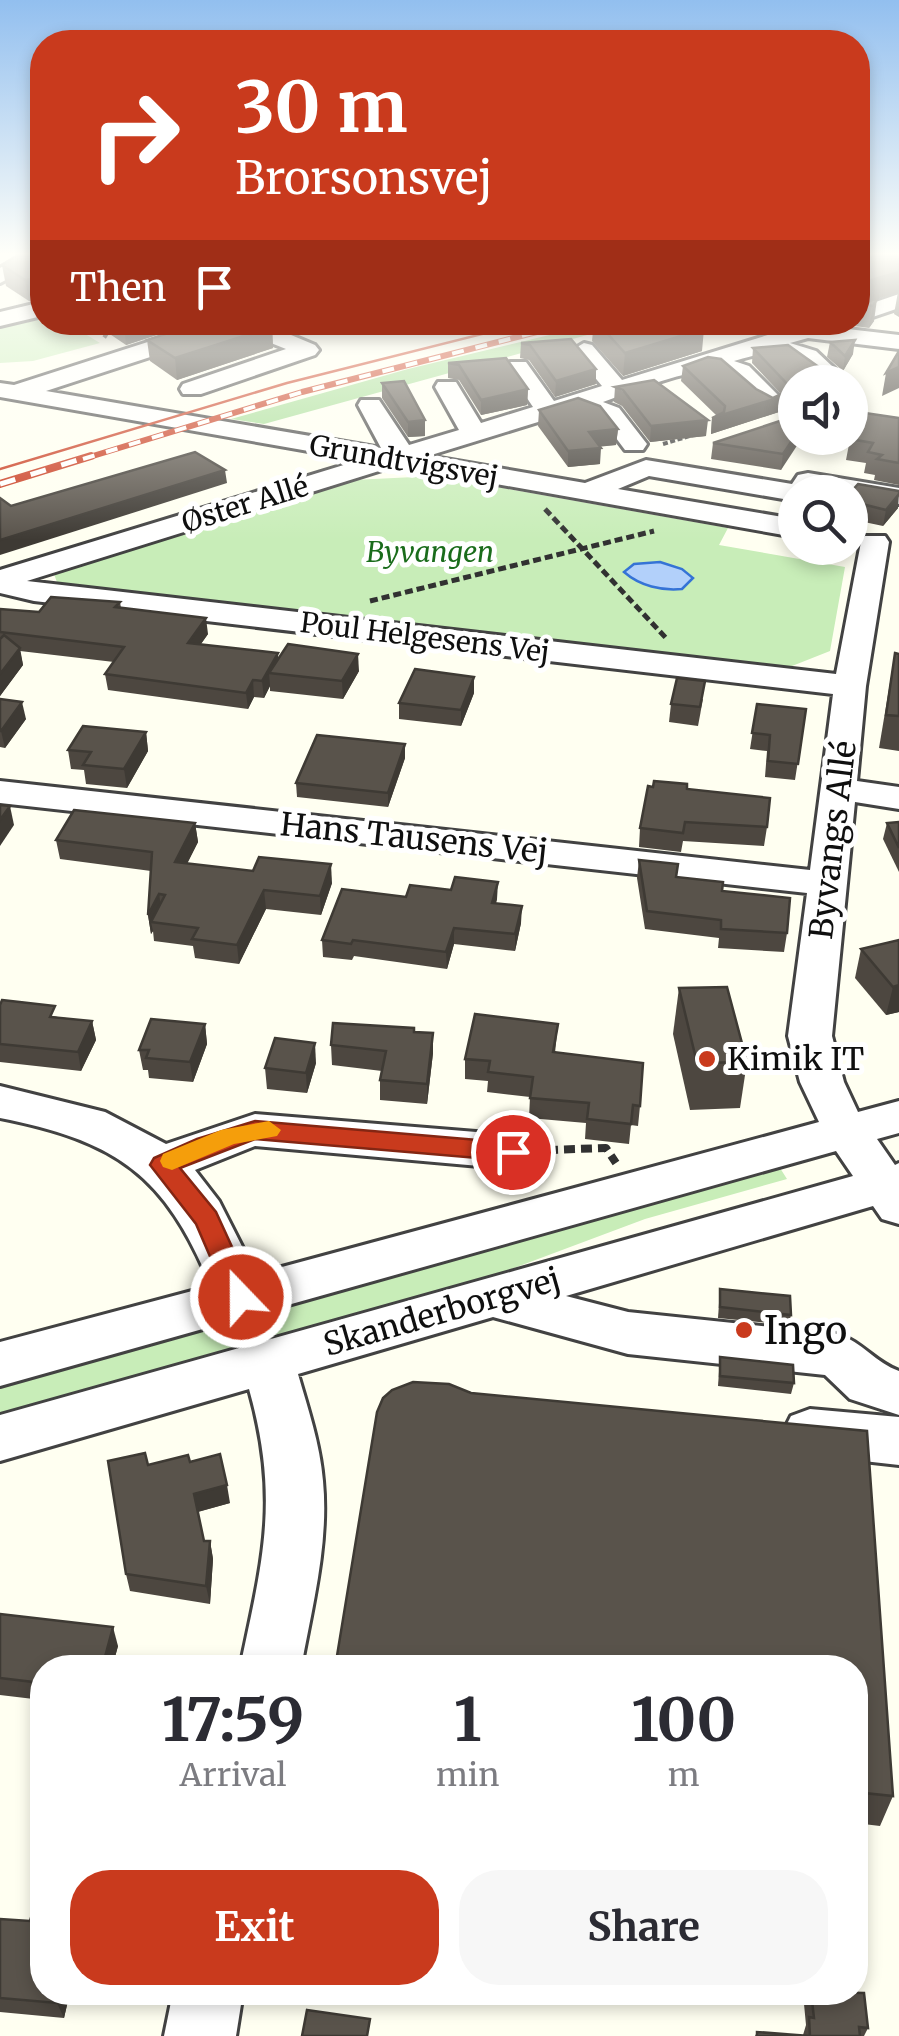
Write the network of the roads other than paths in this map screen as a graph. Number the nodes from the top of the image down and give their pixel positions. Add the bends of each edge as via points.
1 (149, 349) edge
2 (304, 349) edge
3 (751, 349) edge
4 (785, 349) edge
5 (584, 350) edge
6 (664, 350) edge
7 (712, 361) junction
8 (818, 365) edge
9 (518, 366) dead end
10 (684, 370) junction
11 (648, 381) junction
12 (447, 387) dead end
13 (192, 389) dead end
14 (618, 390) junction
15 (5, 394) edge
16 (580, 402) junction
17 (370, 406) dead end
18 (773, 418) edge
19 (706, 424) edge
20 (474, 434) junction
21 (545, 437) junction
22 (695, 452) dead end
23 (399, 456) junction
24 (640, 456) junction
25 (555, 487) junction
26 (778, 488) edge
27 (868, 491) edge
28 (586, 492) junction
29 (899, 496) edge
30 (778, 518) edge
31 (875, 542) edge
32 (0, 582) edge
33 (863, 669) junction
34 (838, 789) junction
35 (0, 792) edge
36 (899, 798) edge
37 (828, 884) junction
38 (0, 1102) edge
39 (899, 1116) edge
40 (848, 1131) junction
41 (513, 1152) road end
42 (163, 1165) junction
43 (894, 1190) edge
44 (241, 1297) junction
45 (492, 1297) junction
46 (268, 1362) junction
47 (0, 1364) edge
48 (899, 1392) edge
49 (763, 1428) edge
50 (0, 1438) edge
51 (899, 1441) edge
52 (273, 1655) edge
53 (206, 2005) edge
54 (200, 2036) edge

1 - 15 street
2 - 13 street
3 - 7 street, Øster Allé
4 - 8 street
5 - 14 street
6 - 10 street
7 - 10 street, Øster Allé
7 - 18 street via 742,371
9 - 21 street
10 - 11 street, Øster Allé
11 - 14 street, Øster Allé
11 - 19 street via 676,391
12 - 20 street
14 - 16 street, Øster Allé
15 - 23 street, Grundtvigsvej
16 - 21 street, Øster Allé
16 - 24 street via 610,413
17 - 23 street
20 - 21 street, Øster Allé
20 - 23 street, Øster Allé
21 - 25 street via 561,472
22 - 24 street
23 - 25 street, Grundtvigsvej
23 - 32 street, Øster Allé
24 - 26 street
24 - 28 street
25 - 28 street, Grundtvigsvej
27 - 29 street
28 - 30 street, Grundtvigsvej
31 - 33 street, Byvangs Allé
32 - 33 street, Poul Helgesens Vej via 34,592 694,668
33 - 34 street, Byvangs Allé
34 - 36 street
34 - 37 street, Byvangs Allé
35 - 37 street, Hans Tausens Vej
37 - 40 street, Byvangs Allé via 810,1036 818,1076
38 - 42 street via 90,1121
39 - 40 street, Skanderborgvej
40 - 43 street, Skanderborgvej
40 - 44 street, Skanderborgvej
41 - 42 street via 255,1130
42 - 44 street via 207,1219
43 - 45 street, Skanderborgvej
44 - 47 street, Skanderborgvej
45 - 46 street, Skanderborgvej
45 - 48 street via 628,1334 838,1355 869,1383
46 - 50 street, Skanderborgvej
46 - 52 street via 296,1495
49 - 51 street
53 - 54 street

